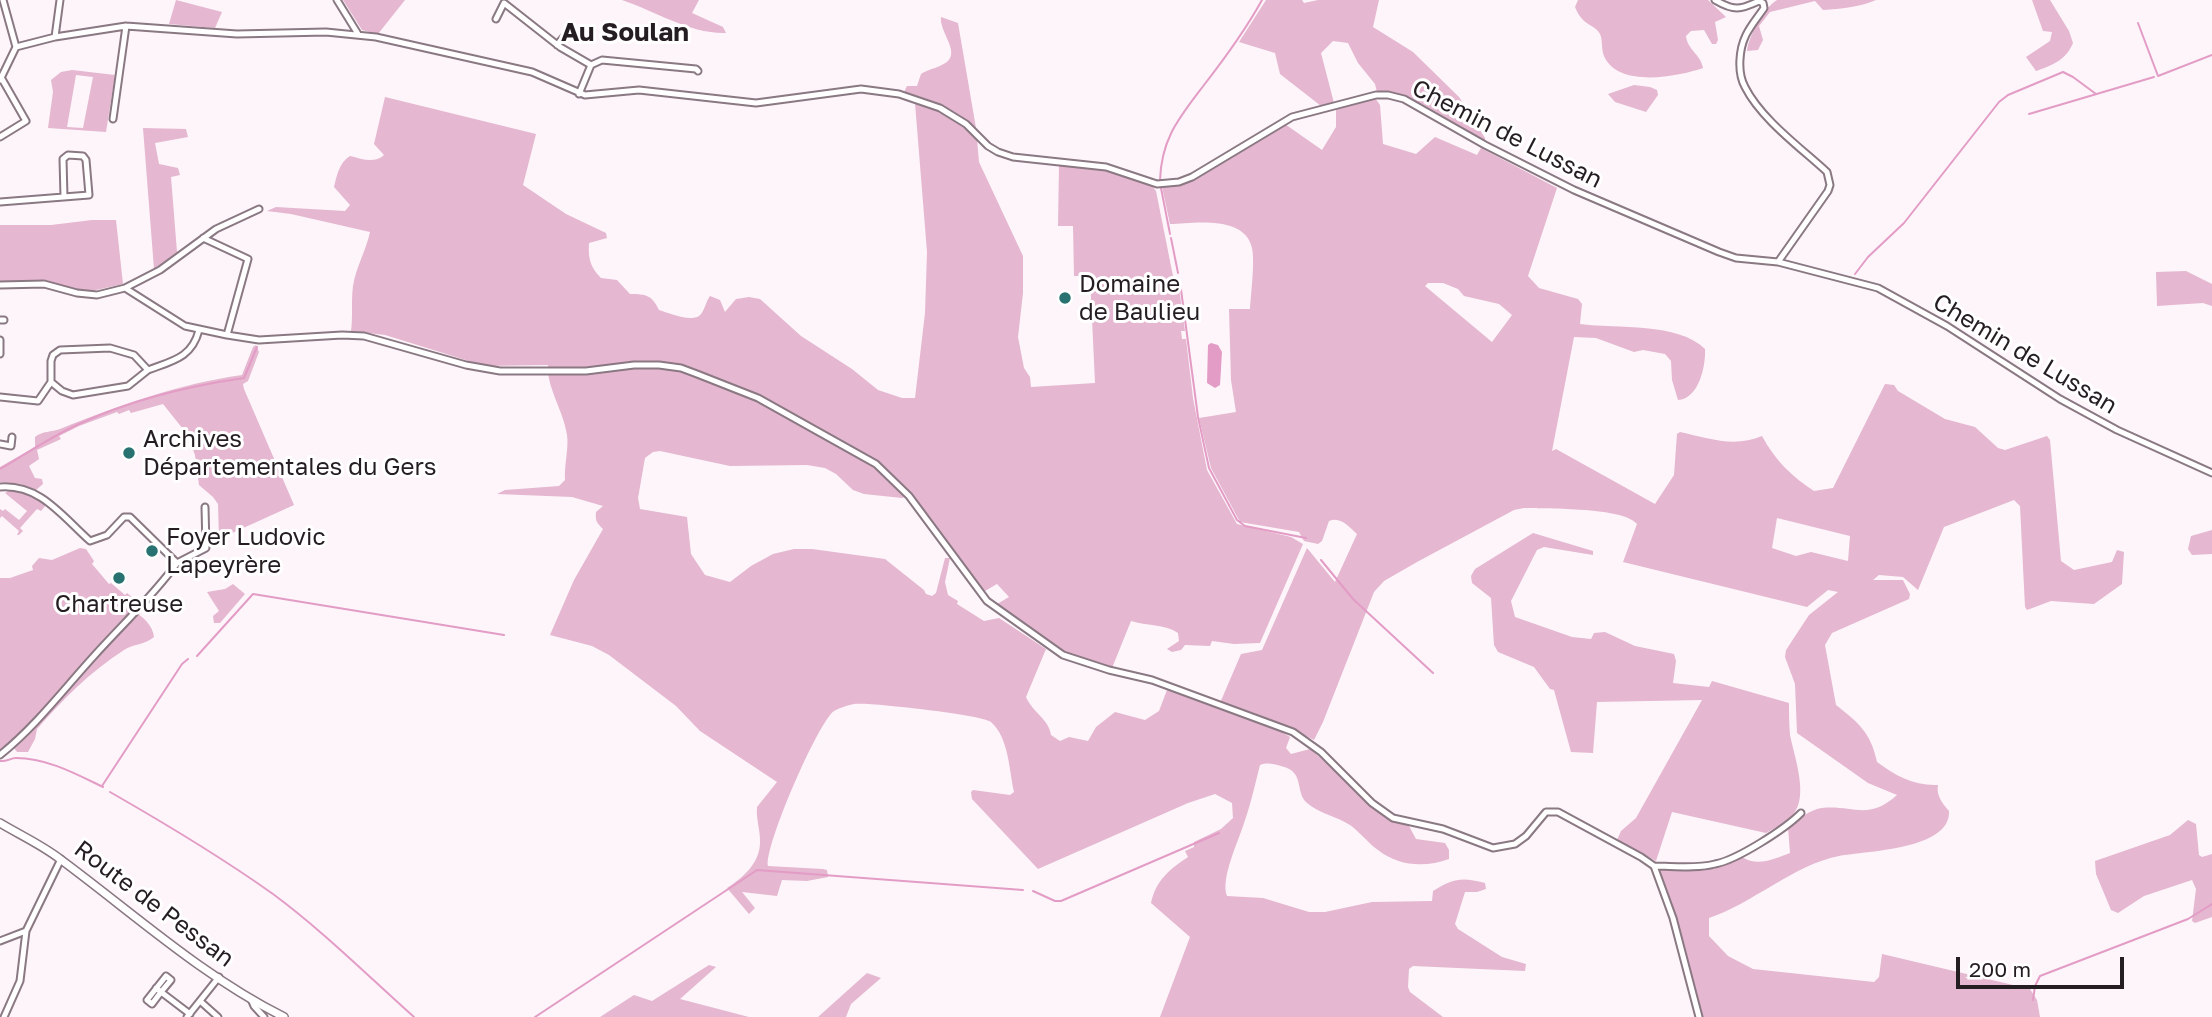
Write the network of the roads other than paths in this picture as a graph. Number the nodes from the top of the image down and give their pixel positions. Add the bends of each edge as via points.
1 (3, 0) edge
2 (60, 0) edge
3 (337, 0) edge
4 (1715, 0) edge
5 (496, 19) dead end
6 (126, 26) junction
7 (569, 30) dead end
8 (358, 34) junction
9 (55, 37) junction
10 (557, 45) junction
11 (16, 47) junction
12 (590, 65) junction
13 (698, 71) dead end
14 (1, 79) edge
15 (579, 94) junction
16 (113, 119) dead end
17 (0, 137) edge
18 (64, 197) junction
19 (0, 202) edge
20 (259, 209) dead end
21 (202, 238) junction
22 (1778, 262) junction
23 (0, 285) edge
24 (125, 288) junction
25 (199, 330) junction
26 (227, 335) junction
27 (0, 340) edge
28 (0, 354) edge
29 (148, 370) junction
30 (51, 382) junction
31 (0, 397) edge
32 (12, 437) dead end
33 (0, 444) edge
34 (2212, 473) edge
35 (0, 487) edge
36 (205, 507) dead end
37 (177, 563) junction
38 (0, 755) edge
39 (1801, 813) dead end
40 (0, 823) edge
41 (61, 859) junction
42 (1654, 866) junction
43 (26, 931) junction
44 (0, 941) edge
45 (219, 977) junction
46 (159, 990) dead end
47 (251, 999) junction
48 (200, 1001) junction
49 (188, 1015) edge
50 (4, 1017) edge
51 (218, 1017) edge
52 (264, 1017) edge
53 (284, 1017) edge
54 (1699, 1017) edge

1 - 11 street
2 - 9 street
3 - 8 street
4 - 22 street via 1735,8 1759,1 1764,5 1742,50 1745,89 1829,179 1828,191
5 - 10 street via 504,4
6 - 8 street, Chemin de Lussan via 237,34
6 - 9 street, Chemin de Lussan
6 - 16 street
7 - 10 street
8 - 15 street, Chemin de Lussan via 532,72
9 - 11 street, Chemin de Lussan
10 - 12 street
11 - 14 street
12 - 13 street via 602,60
12 - 15 street
14 - 17 street via 26,121
15 - 22 street, Chemin de Lussan via 639,90 756,103 875,89 954,114 998,152 1107,167 1157,184 1192,177 1292,117 1388,94 1422,107 1574,190 1718,253
18 - 18 street via 89,195 83,156 63,159
18 - 19 street
20 - 21 street
21 - 24 street via 160,270
21 - 26 street via 248,259
22 - 34 street, Chemin de Lussan via 1878,288 2060,399
23 - 24 street via 44,284 97,295
24 - 25 street via 172,319
25 - 26 street
25 - 29 street via 190,351
26 - 42 street via 259,340 364,336 499,371 586,371 634,365 681,368 758,398 876,464 909,496 987,601 1063,655 1152,680 1293,732 1393,818 1504,848 1525,836 1546,812 1558,812
27 - 28 street
29 - 30 street via 128,386 73,395
29 - 30 street via 134,355 110,348 60,350 51,361
30 - 31 street via 37,401
32 - 33 street via 11,446
35 - 37 street via 37,493 90,541 107,535 130,517
36 - 37 street via 206,548
37 - 38 street via 50,708
39 - 42 street via 1723,863
40 - 41 main road, Route de Pessan
41 - 43 street
41 - 45 main road, Route de Pessan
42 - 54 street
43 - 44 street
43 - 50 street via 20,981
45 - 47 main road, Route de Pessan
45 - 48 street
46 - 49 street
47 - 52 street
47 - 53 main road, Route de Pessan
48 - 49 street
48 - 51 street

